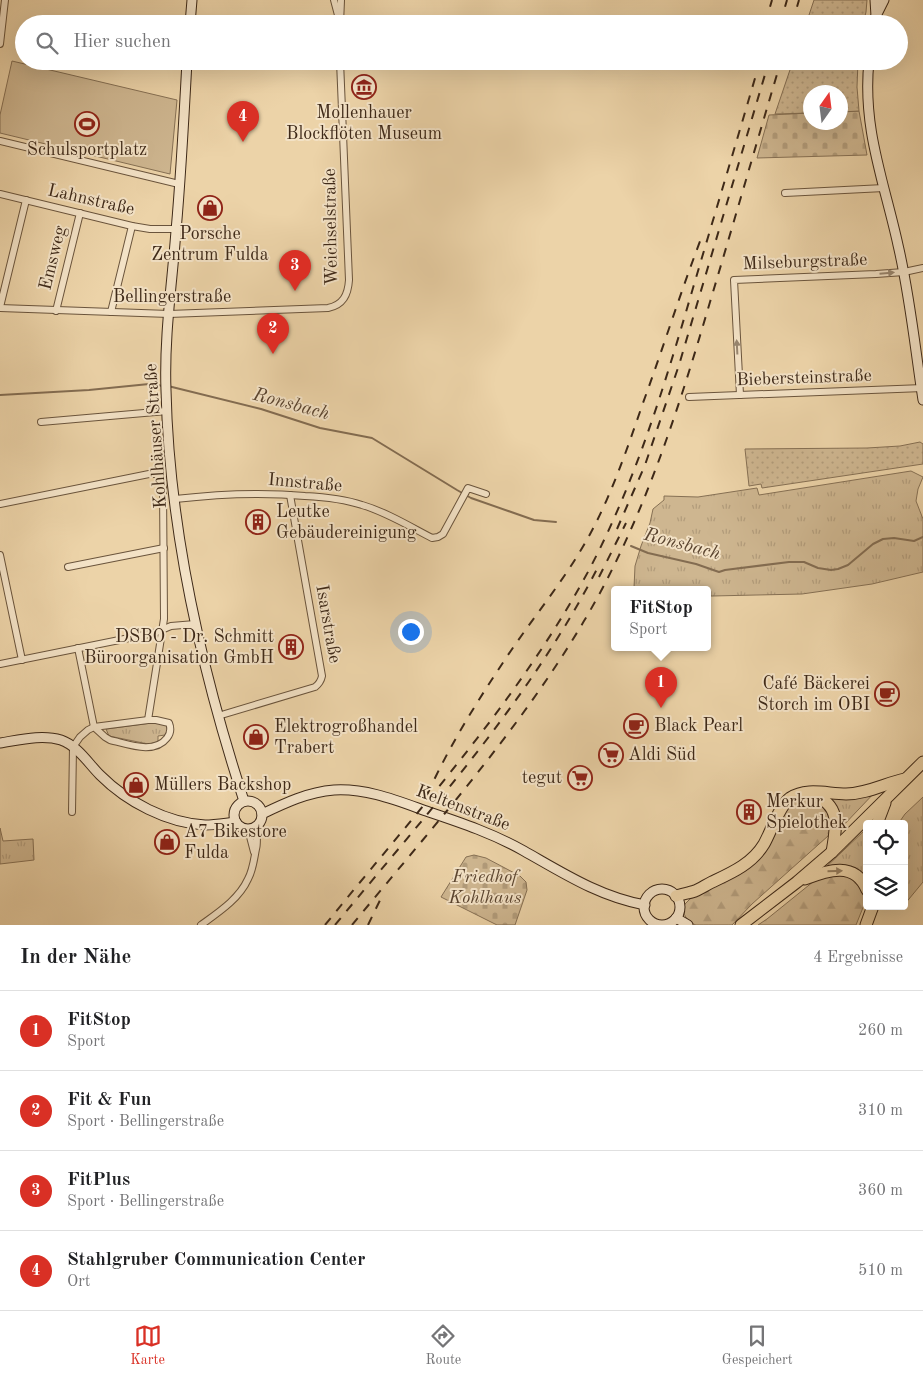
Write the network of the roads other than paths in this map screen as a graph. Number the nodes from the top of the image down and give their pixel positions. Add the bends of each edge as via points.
1 (5, 0) edge
2 (192, 0) edge
3 (334, 0) edge
4 (341, 0) edge
5 (875, 0) edge
6 (884, 0) edge
7 (191, 15) edge
8 (338, 15) edge
9 (340, 15) edge
10 (875, 15) edge
11 (877, 15) edge
12 (0, 44) edge
13 (187, 70) edge
14 (340, 70) edge
15 (868, 70) edge
16 (0, 141) edge
17 (179, 184) junction
18 (884, 188) junction
19 (785, 193) dead end
20 (0, 194) edge
21 (26, 200) junction
22 (80, 213) junction
23 (132, 226) junction
24 (176, 229) junction
25 (923, 268) edge
26 (904, 272) junction
27 (343, 301) joint
28 (0, 308) edge
29 (56, 311) junction
30 (111, 312) junction
31 (169, 314) junction
32 (922, 388) edge
33 (740, 396) junction
34 (689, 397) dead end
35 (923, 400) edge
36 (167, 412) junction
37 (41, 422) dead end
38 (290, 494) junction
39 (486, 494) dead end
40 (175, 499) junction
41 (0, 504) edge
42 (164, 548) junction
43 (0, 555) edge
44 (68, 566) dead end
45 (195, 624) junction
46 (162, 630) junction
47 (78, 648) junction
48 (22, 660) junction
49 (0, 664) edge
50 (218, 716) junction
51 (148, 720) junction
52 (94, 727) junction
53 (0, 743) edge
54 (73, 747) junction
55 (923, 762) edge
56 (905, 779) junction
57 (802, 793) junction
58 (888, 797) junction
59 (244, 801) junction
60 (72, 812) dead end
61 (262, 814) junction
62 (879, 820) edge
63 (236, 822) junction
64 (252, 827) junction
65 (832, 852) junction
66 (797, 882) junction
67 (863, 884) edge
68 (678, 900) junction
69 (645, 905) junction
70 (866, 910) edge
71 (871, 910) edge
72 (676, 918) junction
73 (201, 925) edge
74 (688, 925) edge
75 (741, 925) edge
76 (861, 925) edge
77 (866, 925) edge

1 - 12 street
2 - 7 main road
3 - 8 street
4 - 9 street
5 - 10 main road
6 - 11 main road
13 - 17 main road, Kohlhäuser Straße
14 - 27 street, Weichselstraße via 349,280
15 - 18 main road via 869,119
16 - 17 street
17 - 24 main road, Kohlhäuser Straße
18 - 19 street
18 - 26 main road
20 - 21 street, Lahnstraße
21 - 22 street, Lahnstraße
21 - 28 street
22 - 23 street, Lahnstraße
22 - 29 street, Emsweg
23 - 24 street, Lahnstraße
23 - 30 street
24 - 31 main road, Kohlhäuser Straße
25 - 26 street
26 - 32 main road
33 -> 26 street, Milseburgstraße via 734,280
27 - 31 street, Bellingerstraße via 328,308
28 - 29 street, Bellingerstraße
29 - 30 street, Bellingerstraße
30 - 31 street, Bellingerstraße
31 - 36 main road, Kohlhäuser Straße
32 - 33 street, Biebersteinstraße
32 - 35 main road
33 - 34 street, Biebersteinstraße
36 - 37 street
36 - 40 main road, Kohlhäuser Straße
38 - 39 street, Innstraße via 362,505 435,538 443,534 468,488
38 - 40 street, Innstraße
38 - 50 street, Isarstraße via 322,679 315,687
40 - 45 main road, Kohlhäuser Straße
41 - 42 street via 154,474 162,478
42 - 44 street
42 - 46 street
43 - 48 street
45 - 46 street
45 - 50 main road, Kohlhäuser Straße
46 - 47 street
46 - 51 street
47 - 48 street
47 - 52 street
48 - 49 street
50 - 59 main road, Kohlhäuser Straße
51 - 52 street
51 - 52 street via 166,721 170,725 170,735 153,747 110,740
52 - 54 street
53 - 54 main road via 44,738 61,740
54 - 60 street
54 - 63 main road via 115,789 167,817 193,824
55 - 56 highway
56 - 57 highway via 849,794
56 - 58 highway
57 - 65 highway via 813,794 830,806 836,825
57 - 68 highway via 785,803 763,846 752,859
58 - 62 highway
58 - 65 highway
59 - 61 main road via 256,803
59 - 63 main road via 234,811
61 - 64 main road
61 - 69 main road, Keltenstraße via 309,794 334,790 376,794 482,831 604,894
63 - 64 main road via 241,827
64 - 73 street via 255,854 243,888
65 - 66 highway
66 -> 67 highway via 827,871 841,870 855,875
66 - 75 highway
68 - 69 main road via 664,889 649,896
68 - 72 main road via 679,914
69 - 72 main road via 647,916 656,924 667,924
70 - 76 highway
71 - 77 highway
72 - 74 main road

